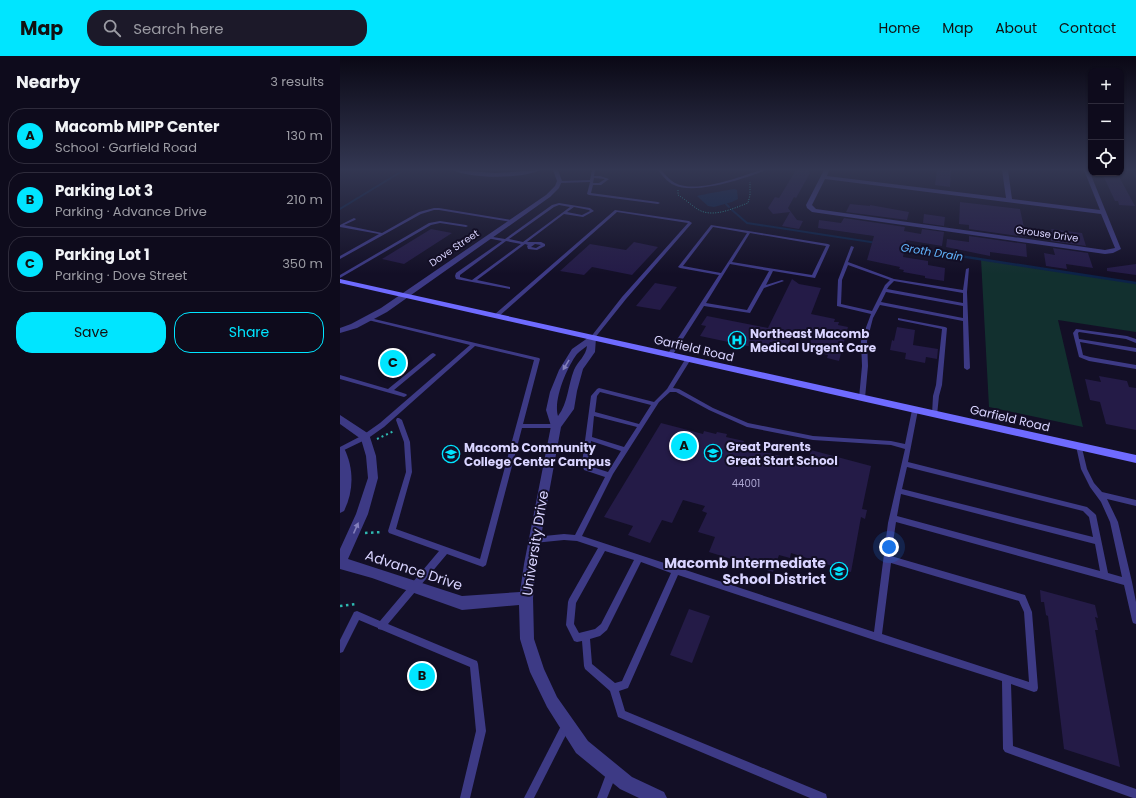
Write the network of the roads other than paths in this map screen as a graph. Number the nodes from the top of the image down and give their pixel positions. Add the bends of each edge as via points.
1 (535, 205) edge
2 (555, 205) edge
3 (561, 205) edge
4 (809, 205) edge
5 (1045, 205) edge
6 (1100, 205) edge
7 (573, 206) junction
8 (1103, 212) junction
9 (563, 214) junction
10 (354, 219) dead end
11 (511, 221) junction
12 (340, 226) edge
13 (466, 226) dead end
14 (749, 232) junction
15 (383, 234) junction
16 (488, 237) junction
17 (506, 240) junction
18 (524, 243) junction
19 (530, 244) dead end
20 (852, 247) dead end
21 (340, 253) edge
22 (346, 254) junction
23 (340, 258) edge
24 (729, 263) junction
25 (846, 263) junction
26 (968, 269) dead end
27 (772, 270) junction
28 (722, 274) junction
29 (340, 277) edge
30 (893, 280) junction
31 (340, 281) edge
32 (473, 281) junction
33 (782, 281) dead end
34 (763, 287) junction
35 (508, 288) dead end
36 (885, 290) junction
37 (965, 292) junction
38 (403, 295) junction
39 (878, 303) junction
40 (702, 304) junction
41 (966, 305) junction
42 (873, 313) junction
43 (496, 316) junction
44 (370, 319) junction
45 (900, 319) dead end
46 (966, 320) junction
47 (340, 327) edge
48 (340, 331) edge
49 (592, 338) junction
50 (1077, 340) junction
51 (1136, 341) edge
52 (474, 344) junction
53 (1136, 350) edge
54 (432, 355) dead end
55 (670, 355) junction
56 (688, 359) junction
57 (1136, 367) edge
58 (967, 368) dead end
59 (340, 377) edge
60 (669, 390) junction
61 (389, 391) junction
62 (404, 396) dead end
63 (862, 398) junction
64 (655, 404) junction
65 (915, 410) junction
66 (592, 413) junction
67 (935, 414) junction
68 (340, 419) edge
69 (399, 420) dead end
70 (519, 426) junction
71 (556, 426) junction
72 (640, 426) junction
73 (365, 437) junction
74 (588, 438) junction
75 (1079, 446) junction
76 (908, 447) junction
77 (340, 450) edge
78 (625, 450) junction
79 (1136, 459) edge
80 (904, 464) junction
81 (609, 475) junction
82 (899, 491) junction
83 (1100, 495) junction
84 (1136, 504) edge
85 (340, 508) edge
86 (893, 518) junction
87 (577, 538) junction
88 (534, 540) junction
89 (1098, 542) junction
90 (603, 547) junction
91 (445, 550) junction
92 (639, 558) junction
93 (887, 558) junction
94 (340, 563) edge
95 (676, 570) junction
96 (1105, 576) junction
97 (1128, 582) junction
98 (414, 586) junction
99 (526, 598) junction
100 (1136, 620) edge
101 (382, 626) junction
102 (586, 636) junction
103 (877, 637) junction
104 (340, 649) edge
105 (1006, 678) junction
106 (614, 688) junction
107 (566, 724) junction
108 (613, 772) junction
109 (803, 794) edge
110 (1136, 794) edge
111 (464, 798) edge
112 (529, 798) edge
113 (602, 798) edge
114 (658, 798) edge
115 (822, 798) edge

1 - 11 street, Dove Street
2 - 17 lane
3 - 7 lane
4 - 8 street, Grouse Drive via 810,209 819,212 1089,250 1116,251 1118,246
5 - 8 street
6 - 8 street
7 - 9 lane
7 - 9 lane via 590,208 592,211 583,216
9 - 18 lane
10 - 12 lane
11 - 15 lane via 434,209 420,213
11 - 16 street, Dove Street
12 - 15 lane
13 - 29 lane via 440,222 430,224
14 - 24 lane
14 - 27 lane via 828,245 813,277 791,276
14 - 28 lane via 712,226 680,267
15 - 22 lane
16 - 17 lane
16 - 38 street, Dove Street
17 - 18 lane
17 - 32 lane via 457,276
18 - 19 lane
18 - 32 lane
20 - 25 lane
21 - 22 lane
22 - 23 lane
24 - 27 lane
24 - 28 lane
25 - 30 lane
25 - 42 lane via 840,280 839,305
26 - 37 lane
27 - 34 lane
28 - 40 lane
30 - 36 lane
30 - 37 lane
31 - 38 main road, Garfield Road
32 - 35 lane
33 - 34 lane
34 - 40 lane via 748,312
36 - 39 lane
36 - 41 lane
37 - 41 lane
38 - 43 main road, Garfield Road
38 - 44 street, Dove Street
38 - 47 street, Dove Street via 363,318
39 - 42 lane
39 - 46 lane
40 - 55 lane
41 - 46 lane
42 - 63 lane via 864,341
43 - 49 main road, Garfield Road
43 - 49 lane via 616,211 688,222 690,224
44 - 48 street, Dove Street
44 - 52 lane
45 - 67 lane via 944,328
46 - 58 lane
49 - 55 main road, Garfield Road
49 - 71 street, University Drive via 591,352 579,369 569,409
49 -> 71 street, University Drive via 575,351 562,370 552,410
50 - 51 lane via 1075,333 1078,330
50 - 53 lane
50 - 57 lane via 1081,356
52 - 70 lane via 537,359
52 - 73 lane
54 - 61 lane
55 - 56 main road, Garfield Road
56 - 60 lane
56 - 63 main road, Garfield Road
59 - 61 lane
60 - 64 lane
60 - 76 lane via 677,390 747,425 813,438 891,443
61 - 62 lane
63 - 65 main road, Garfield Road
64 - 66 lane via 600,390 594,396
64 - 72 lane
65 - 67 main road, Garfield Road
65 - 76 lane
66 - 72 lane
66 - 74 lane
67 - 75 main road, Garfield Road
68 - 73 street
69 - 91 lane via 407,442 409,472 392,531
70 - 71 lane
70 - 91 lane via 482,563
71 - 88 street, University Drive
72 - 78 lane
73 - 77 lane
94 -> 73 street via 362,514 373,478 371,456
74 - 78 lane
74 - 81 lane via 586,468
75 - 79 main road, Garfield Road
75 - 83 lane via 1084,470
76 - 80 lane
77 - 85 street via 346,463 346,491
78 - 81 lane
80 - 82 lane
80 - 89 lane via 1085,509 1092,515
81 - 87 lane
82 - 86 lane
82 - 89 lane
83 - 84 lane
83 - 97 lane via 1114,522
86 - 93 lane
86 - 96 lane
87 - 88 lane
87 - 90 lane
88 - 99 street, University Drive
89 - 96 lane
90 - 92 lane
90 - 102 lane via 572,602 570,625 577,638
91 - 98 lane
92 - 95 lane
92 - 102 lane via 604,627 597,633
93 - 103 lane
93 - 105 lane via 1022,598 1028,612 1034,688
94 - 98 street, Advance Drive
95 - 103 lane
95 - 106 lane via 624,684
96 - 97 lane
97 - 100 lane
98 - 99 street, Advance Drive via 462,603
98 - 101 lane
99 - 107 street, University Drive via 527,639 537,672
101 - 104 lane via 357,615
101 - 111 lane via 474,664 481,731
102 - 106 lane via 588,666
103 - 105 lane
105 - 110 lane via 1008,749
106 - 109 lane via 621,714
107 - 108 street, University Drive via 582,747
107 - 112 lane
108 - 113 lane
108 - 114 street, University Drive via 626,782
109 - 115 lane

